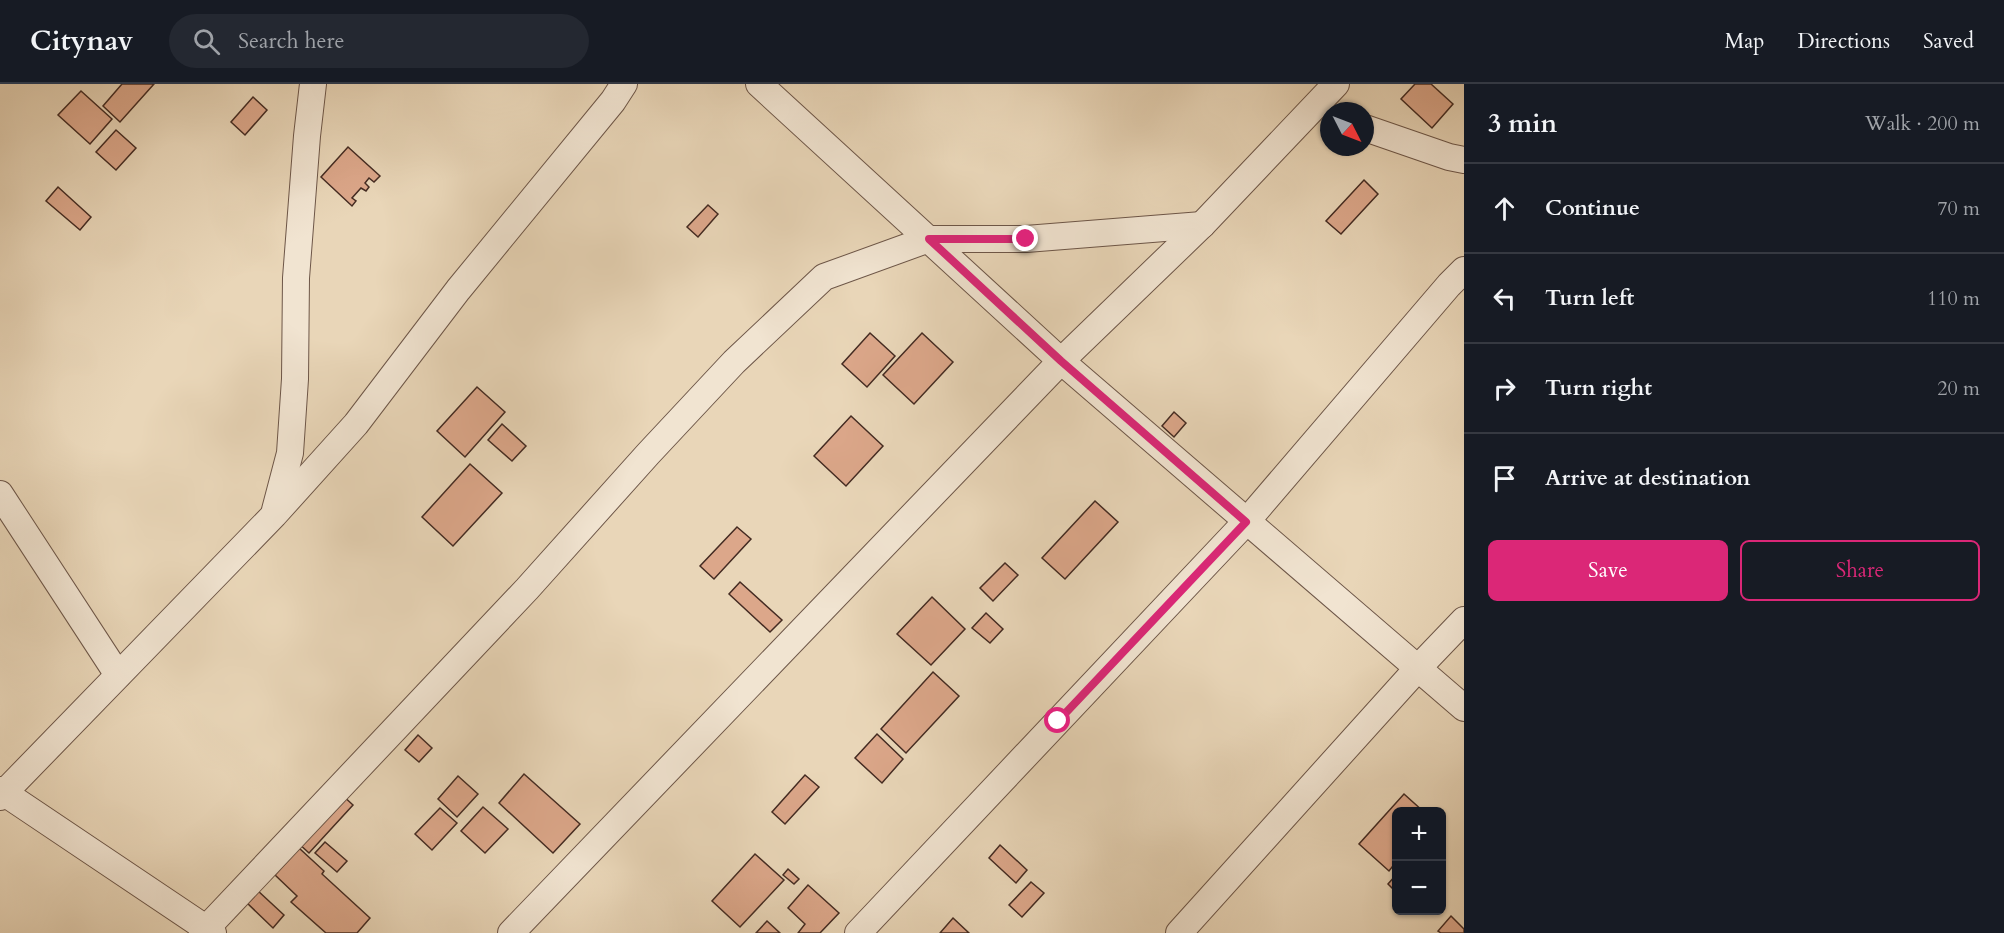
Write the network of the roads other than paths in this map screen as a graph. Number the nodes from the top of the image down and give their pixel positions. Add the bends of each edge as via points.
1 (313, 84) edge
2 (624, 84) edge
3 (759, 84) edge
4 (1336, 84) edge
5 (1326, 102) edge
6 (1320, 112) edge
7 (1374, 131) edge
8 (1464, 160) edge
9 (1202, 225) junction
10 (929, 239) junction
11 (1464, 270) edge
12 (1061, 361) junction
13 (0, 494) edge
14 (274, 515) junction
15 (1246, 522) junction
16 (1464, 620) edge
17 (1418, 668) junction
18 (118, 675) junction
19 (1464, 708) edge
20 (1, 794) edge
21 (208, 931) edge
22 (511, 933) edge
23 (858, 933) edge
24 (1179, 933) edge

1 - 14 street via 296,278 290,453
2 - 14 street via 356,424
3 - 10 street
4 - 5 street
6 - 9 street
7 - 8 street
9 - 10 street via 1026,239
9 - 12 street
10 - 12 street
10 - 21 street via 824,277 734,362
11 - 15 street
12 - 15 street
12 - 22 street
13 - 18 street
14 - 18 street
15 - 17 street
15 - 23 street
16 - 17 street
17 - 19 street
17 - 24 street
18 - 20 street
20 - 21 street

